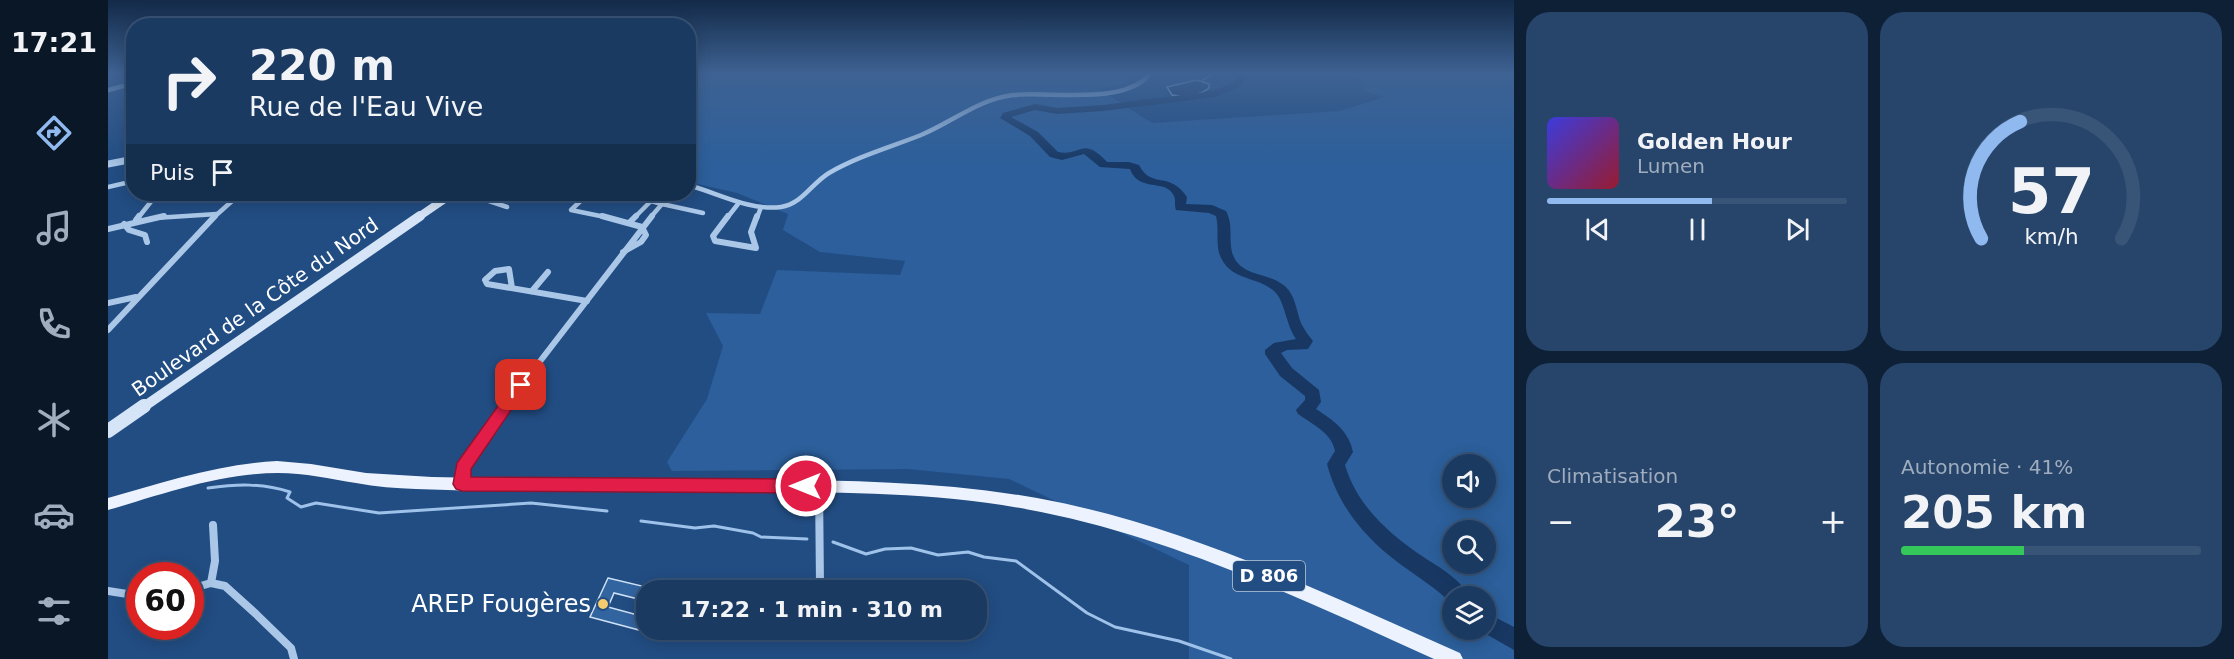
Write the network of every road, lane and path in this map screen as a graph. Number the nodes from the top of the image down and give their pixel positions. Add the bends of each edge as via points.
1 (975, 105) edge
2 (126, 161) edge
3 (108, 164) edge
4 (126, 183) edge
5 (108, 187) edge
6 (696, 188) edge
7 (152, 201) edge
8 (232, 201) edge
9 (442, 201) edge
10 (489, 201) edge
11 (581, 201) edge
12 (662, 204) junction
13 (738, 204) junction
14 (507, 207) dead end
15 (761, 207) junction
16 (703, 213) dead end
17 (217, 214) junction
18 (136, 221) junction
19 (630, 222) junction
20 (124, 224) junction
21 (642, 227) junction
22 (108, 229) edge
23 (147, 242) dead end
24 (548, 272) dead end
25 (512, 288) junction
26 (532, 291) junction
27 (136, 297) junction
28 (587, 301) junction
29 (108, 303) edge
30 (108, 330) edge
31 (108, 430) edge
32 (462, 484) junction
33 (819, 486) junction
34 (108, 503) edge
35 (213, 525) dead end
36 (820, 580) edge
37 (211, 583) junction
38 (204, 585) edge
39 (108, 591) edge
40 (126, 594) edge
41 (294, 659) edge
42 (1454, 659) edge

1 - 15 street via 935,128 825,175 808,194 790,205
2 - 3 street
4 - 5 street
6 - 13 street
7 - 18 street
8 - 17 street
9 - 31 main road, Boulevard de la Côte du Nord
10 - 14 street
11 - 19 street via 571,210
12 - 16 street
12 - 19 street via 651,201
12 - 21 street
13 - 15 street
13 - 15 street via 713,236 715,241 756,248 751,231
17 - 18 street
17 - 27 street
18 - 20 street
19 - 21 street
20 - 22 street
20 - 23 street via 145,235
21 - 28 street via 646,235 641,242 623,253
24 - 26 street
25 - 25 street via 487,284 485,280 495,271 509,269
25 - 26 street
26 - 28 street
27 - 29 street
27 - 30 street
28 - 32 street via 533,368 463,467
32 - 33 main road, D 806
32 - 34 main road, D 806 via 366,479 280,467 251,468
33 - 36 street
33 - 42 main road, D 806 via 949,491 1039,505 1133,527 1278,579
35 - 37 street via 215,561
37 - 38 street
37 - 41 street via 225,586 256,614 291,648
39 - 40 street

